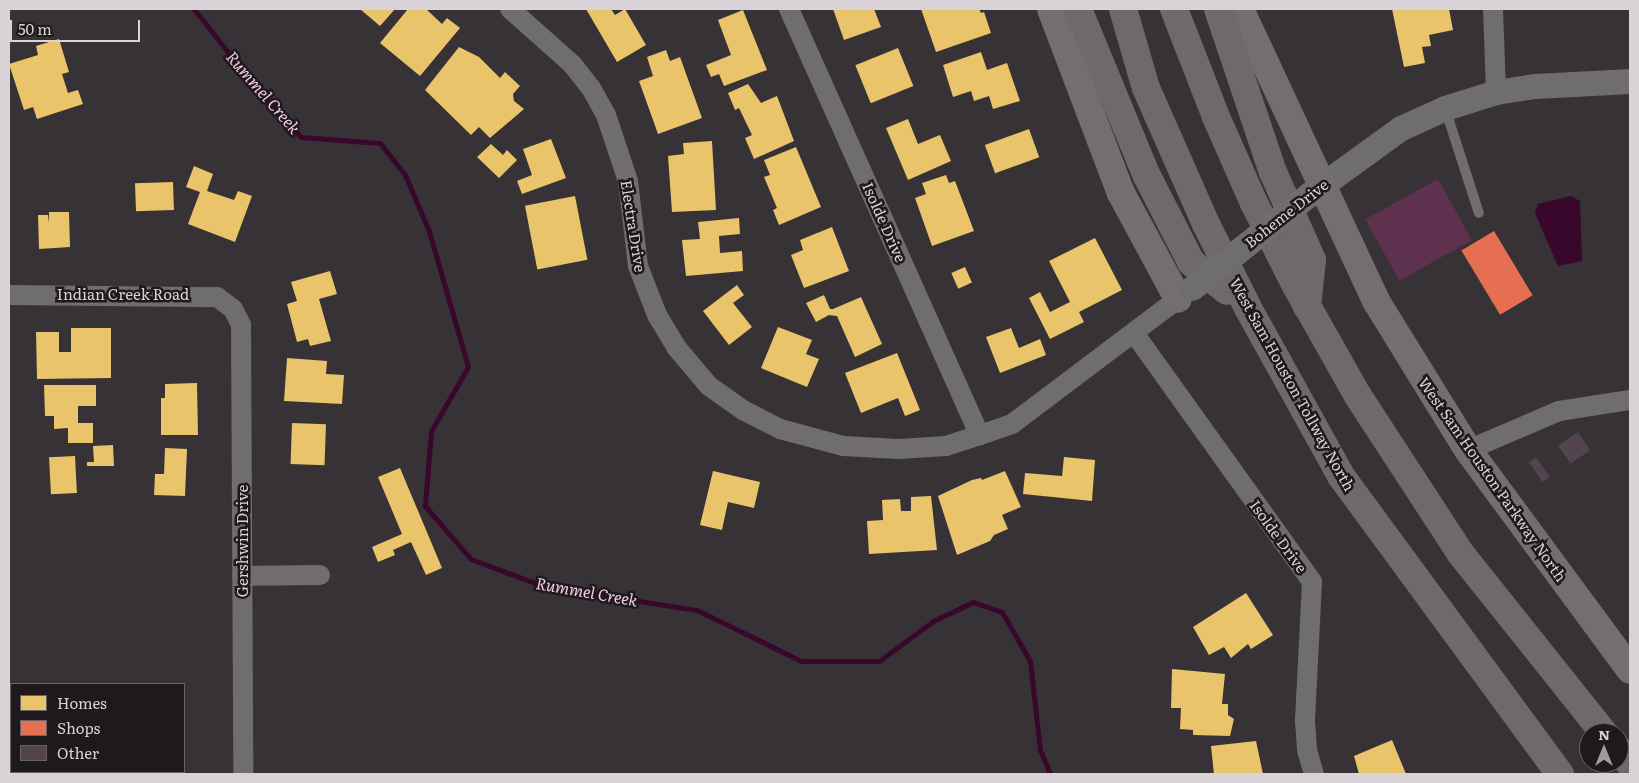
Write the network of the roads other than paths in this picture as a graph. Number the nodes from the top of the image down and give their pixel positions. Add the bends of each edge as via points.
1 (510, 9) edge
2 (789, 9) edge
3 (1051, 9) edge
4 (1078, 9) edge
5 (1123, 9) edge
6 (1174, 9) edge
7 (1218, 9) edge
8 (1240, 9) edge
9 (1493, 9) edge
10 (1630, 81) edge
11 (1496, 92) junction
12 (1445, 108) junction
13 (1311, 192) junction
14 (1480, 213) dead end
15 (1185, 293) junction
16 (9, 295) edge
17 (1307, 307) junction
18 (1248, 308) junction
19 (232, 309) joint
20 (1134, 333) junction
21 (1630, 400) edge
22 (980, 435) junction
23 (1468, 450) junction
24 (320, 575) dead end
25 (242, 576) junction
26 (1630, 670) edge
27 (1596, 723) edge
28 (243, 774) edge
29 (1314, 774) edge
30 (1560, 774) edge

1 - 22 street, Electra Drive via 572,64 606,115 628,181 638,266 657,315 676,347 709,386 743,410 780,429 843,446 898,449 946,446
2 - 22 street, Isolde Drive
3 - 15 main road via 1122,194
4 - 18 highway via 1147,176 1191,262
5 - 18 highway, West Sam Houston Tollway North via 1146,88
6 - 17 highway via 1228,146
7 - 17 highway via 1273,172 1312,260
8 - 13 main road, West Sam Houston Parkway North
9 - 11 street
10 - 11 street, Boheme Drive via 1552,84
11 - 12 street, Boheme Drive
12 - 13 street, Boheme Drive via 1401,128
12 - 14 lane
13 - 15 street, Boheme Drive, bridge
13 - 23 main road, West Sam Houston Parkway North
15 - 20 street, Boheme Drive
16 - 19 street, Indian Creek Road via 196,294 217,297
17 - 27 highway via 1374,423 1443,528 1500,605
18 - 30 highway, West Sam Houston Tollway North via 1341,476
19 - 25 street, Gershwin Drive via 241,325 242,339
20 - 22 street, Boheme Drive via 1012,424
20 - 29 street, Isolde Drive via 1312,582 1305,720
21 - 23 street via 1559,411
23 - 26 main road, West Sam Houston Parkway North
24 - 25 street
25 - 28 street, Gershwin Drive

